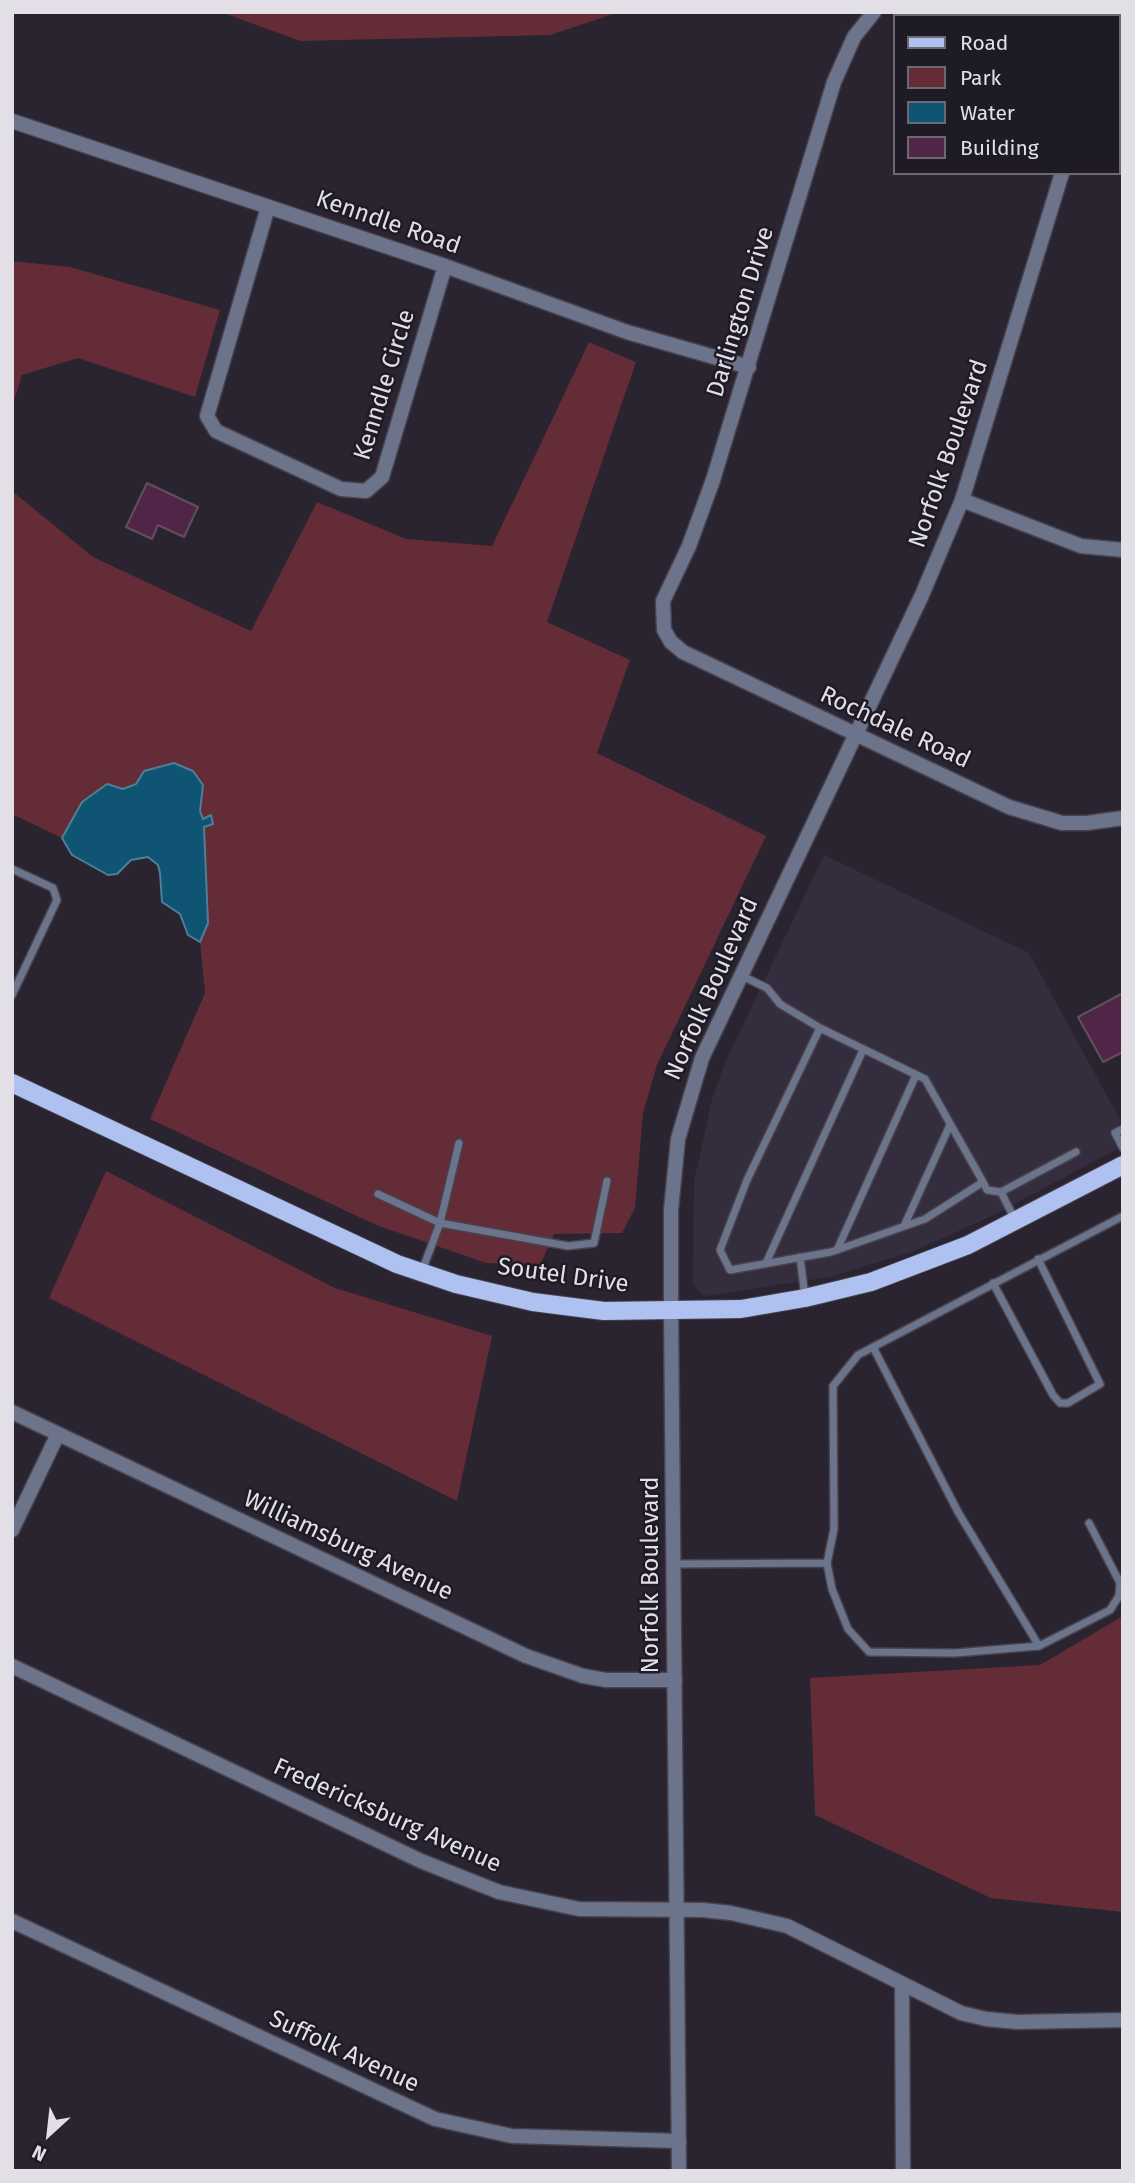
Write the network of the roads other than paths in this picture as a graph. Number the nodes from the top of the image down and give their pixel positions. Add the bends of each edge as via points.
1 (874, 12) edge
2 (12, 121) edge
3 (1061, 175) edge
4 (268, 207) junction
5 (444, 266) junction
6 (749, 367) junction
7 (962, 500) junction
8 (1123, 550) edge
9 (664, 630) joint
10 (855, 734) junction
11 (1123, 818) edge
12 (12, 869) edge
13 (740, 975) junction
14 (12, 995) edge
15 (820, 1028) junction
16 (863, 1050) junction
17 (916, 1075) junction
18 (12, 1083) edge
19 (950, 1125) junction
20 (1123, 1129) edge
21 (459, 1143) dead end
22 (1123, 1148) edge
23 (1076, 1152) dead end
24 (1123, 1165) edge
25 (607, 1181) dead end
26 (983, 1182) junction
27 (1001, 1192) junction
28 (377, 1194) dead end
29 (1123, 1216) edge
30 (1016, 1221) junction
31 (440, 1223) junction
32 (904, 1226) junction
33 (837, 1250) junction
34 (800, 1257) junction
35 (1038, 1259) junction
36 (766, 1263) junction
37 (422, 1271) junction
38 (993, 1283) junction
39 (805, 1298) junction
40 (671, 1311) junction
41 (873, 1347) junction
42 (12, 1412) edge
43 (58, 1434) junction
44 (1089, 1523) dead end
45 (12, 1530) edge
46 (827, 1563) junction
47 (674, 1564) junction
48 (1039, 1646) junction
49 (12, 1666) edge
50 (675, 1680) junction
51 (678, 1909) junction
52 (12, 1921) edge
53 (902, 1984) junction
54 (1123, 2020) edge
55 (679, 2141) junction
56 (679, 2171) edge
57 (903, 2171) edge

1 - 6 street, Darlington Drive via 854,37 834,82
2 - 4 street, Kenndle Road
3 - 7 street, Norfolk Boulevard
4 - 5 street, Kenndle Road
4 - 5 street, Kenndle Circle via 207,416 216,430 341,489 366,491 382,477
5 - 6 street, Kenndle Road via 627,332
6 - 9 street, Darlington Drive via 705,502 663,601
7 - 8 street via 1081,546
7 - 10 street, Norfolk Boulevard
9 - 10 street, Rochdale Road via 683,652
10 - 11 street, Rochdale Road via 1037,818 1087,823
10 - 13 street, Norfolk Boulevard
12 - 14 lane via 53,888 57,900
13 - 15 lane via 767,988 780,1004
13 - 40 street, Norfolk Boulevard via 702,1058 678,1139 671,1210
15 - 16 lane
15 - 36 lane via 747,1180 720,1250 730,1270
16 - 17 lane
16 - 36 lane
17 - 19 lane via 925,1079
17 - 33 lane
18 - 37 main road, Soutel Drive via 357,1246
19 - 26 lane
19 - 32 lane
20 - 22 lane via 1115,1133
21 - 31 lane
23 - 27 lane
24 - 30 main road, Soutel Drive
25 - 31 lane via 594,1243 568,1245
26 - 27 lane via 987,1190
26 - 32 lane via 925,1219
27 - 30 lane
28 - 31 lane
29 - 35 lane
30 - 39 main road, Soutel Drive via 916,1267
31 - 37 lane
32 - 33 lane
33 - 34 lane
34 - 36 lane
34 - 39 lane
35 - 38 lane
35 - 38 lane via 1100,1384 1068,1403 1060,1403 1053,1395
37 - 40 main road, Soutel Drive via 533,1302 604,1311
38 - 41 lane
39 - 40 main road, Soutel Drive via 741,1309
40 - 47 street, Norfolk Boulevard
41 - 46 lane via 858,1355 833,1386 834,1529
41 - 48 lane via 958,1512
42 - 43 street, Williamsburg Avenue
43 - 45 street
43 - 50 street, Williamsburg Avenue via 553,1667 607,1680
44 - 48 lane via 1120,1583 1119,1597 1110,1610
46 - 47 lane
46 - 48 lane via 848,1629 869,1652 955,1653
47 - 50 street, Norfolk Boulevard
49 - 51 street, Fredericksburg Avenue via 464,1880 579,1909
50 - 51 street, Norfolk Boulevard
51 - 53 street, Fredericksburg Avenue via 731,1913 787,1926
51 - 55 street, Norfolk Boulevard
52 - 55 street, Suffolk Avenue via 435,2119 512,2136
53 - 54 street, Fredericksburg Avenue via 986,2019
53 - 57 street
55 - 56 street, Norfolk Boulevard

